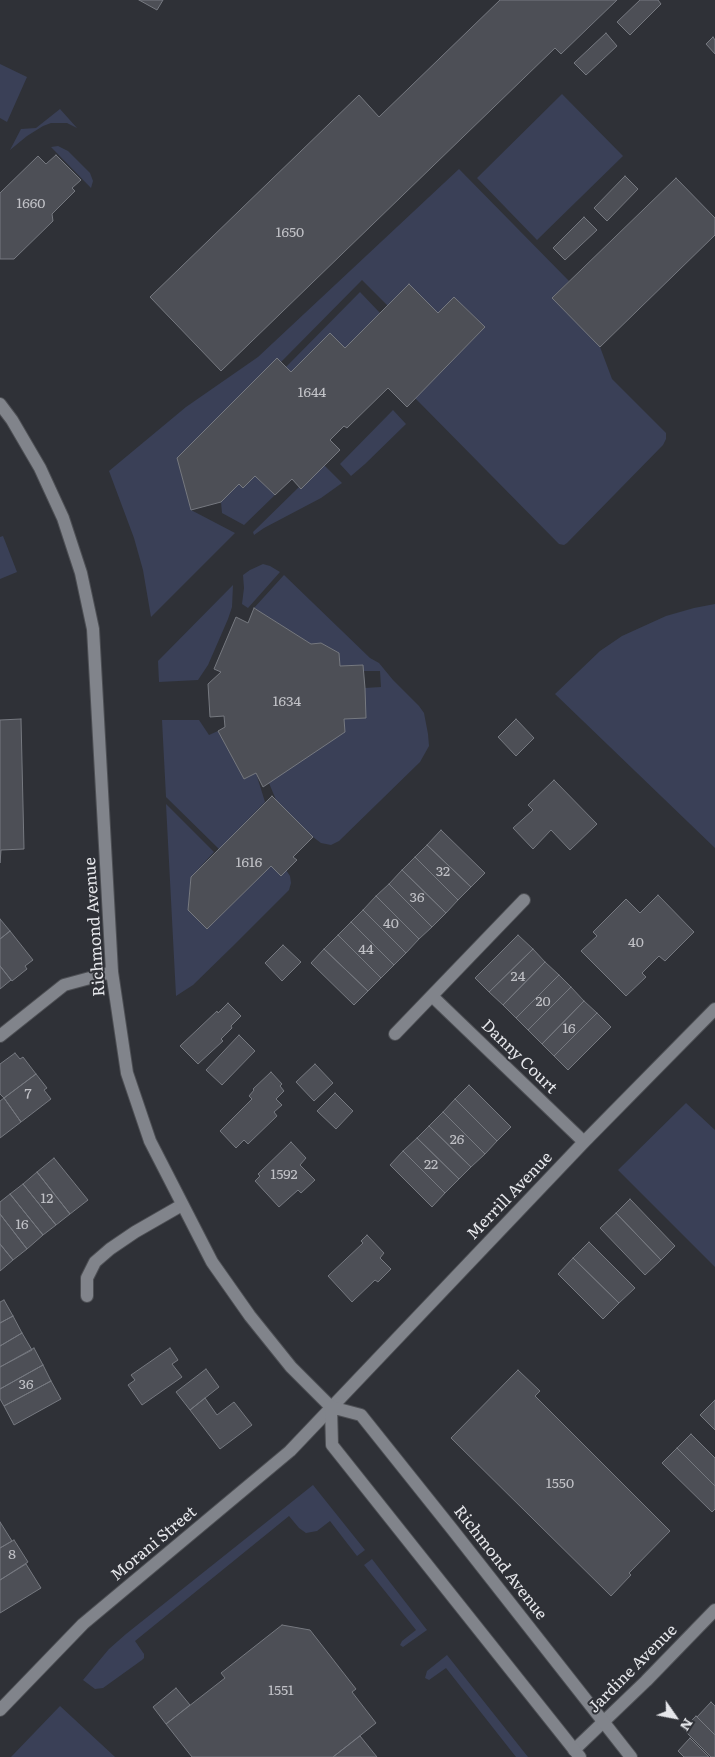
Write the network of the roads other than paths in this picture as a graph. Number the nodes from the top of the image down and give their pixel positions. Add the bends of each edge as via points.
1 (0, 404) edge
2 (524, 900) dead end
3 (112, 972) junction
4 (432, 996) junction
5 (715, 1009) edge
6 (395, 1034) dead end
7 (0, 1036) edge
8 (584, 1142) junction
9 (182, 1205) junction
10 (87, 1296) dead end
11 (331, 1407) junction
12 (715, 1610) edge
13 (0, 1710) edge
14 (604, 1721) junction
15 (577, 1753) edge
16 (631, 1757) edge

1 - 3 main road, Richmond Avenue via 40,468 63,518 81,573 93,628
2 - 4 main road
3 - 7 main road via 64,984
3 - 9 main road, Richmond Avenue via 127,1073 150,1141
4 - 6 main road
4 - 8 main road, Danny Court
5 - 8 main road, Merrill Avenue
8 - 11 main road, Merrill Avenue
9 - 10 main road via 135,1232 95,1262 87,1278
9 - 11 main road, Richmond Avenue via 212,1262 250,1316 291,1367
11 - 13 main road, Morani Street via 290,1451 83,1624
11 - 14 main road, Richmond Avenue via 361,1415
11 - 15 main road via 332,1445
12 - 14 main road, Jardine Avenue
14 - 15 main road, Jardine Avenue
14 - 16 main road, Richmond Avenue

